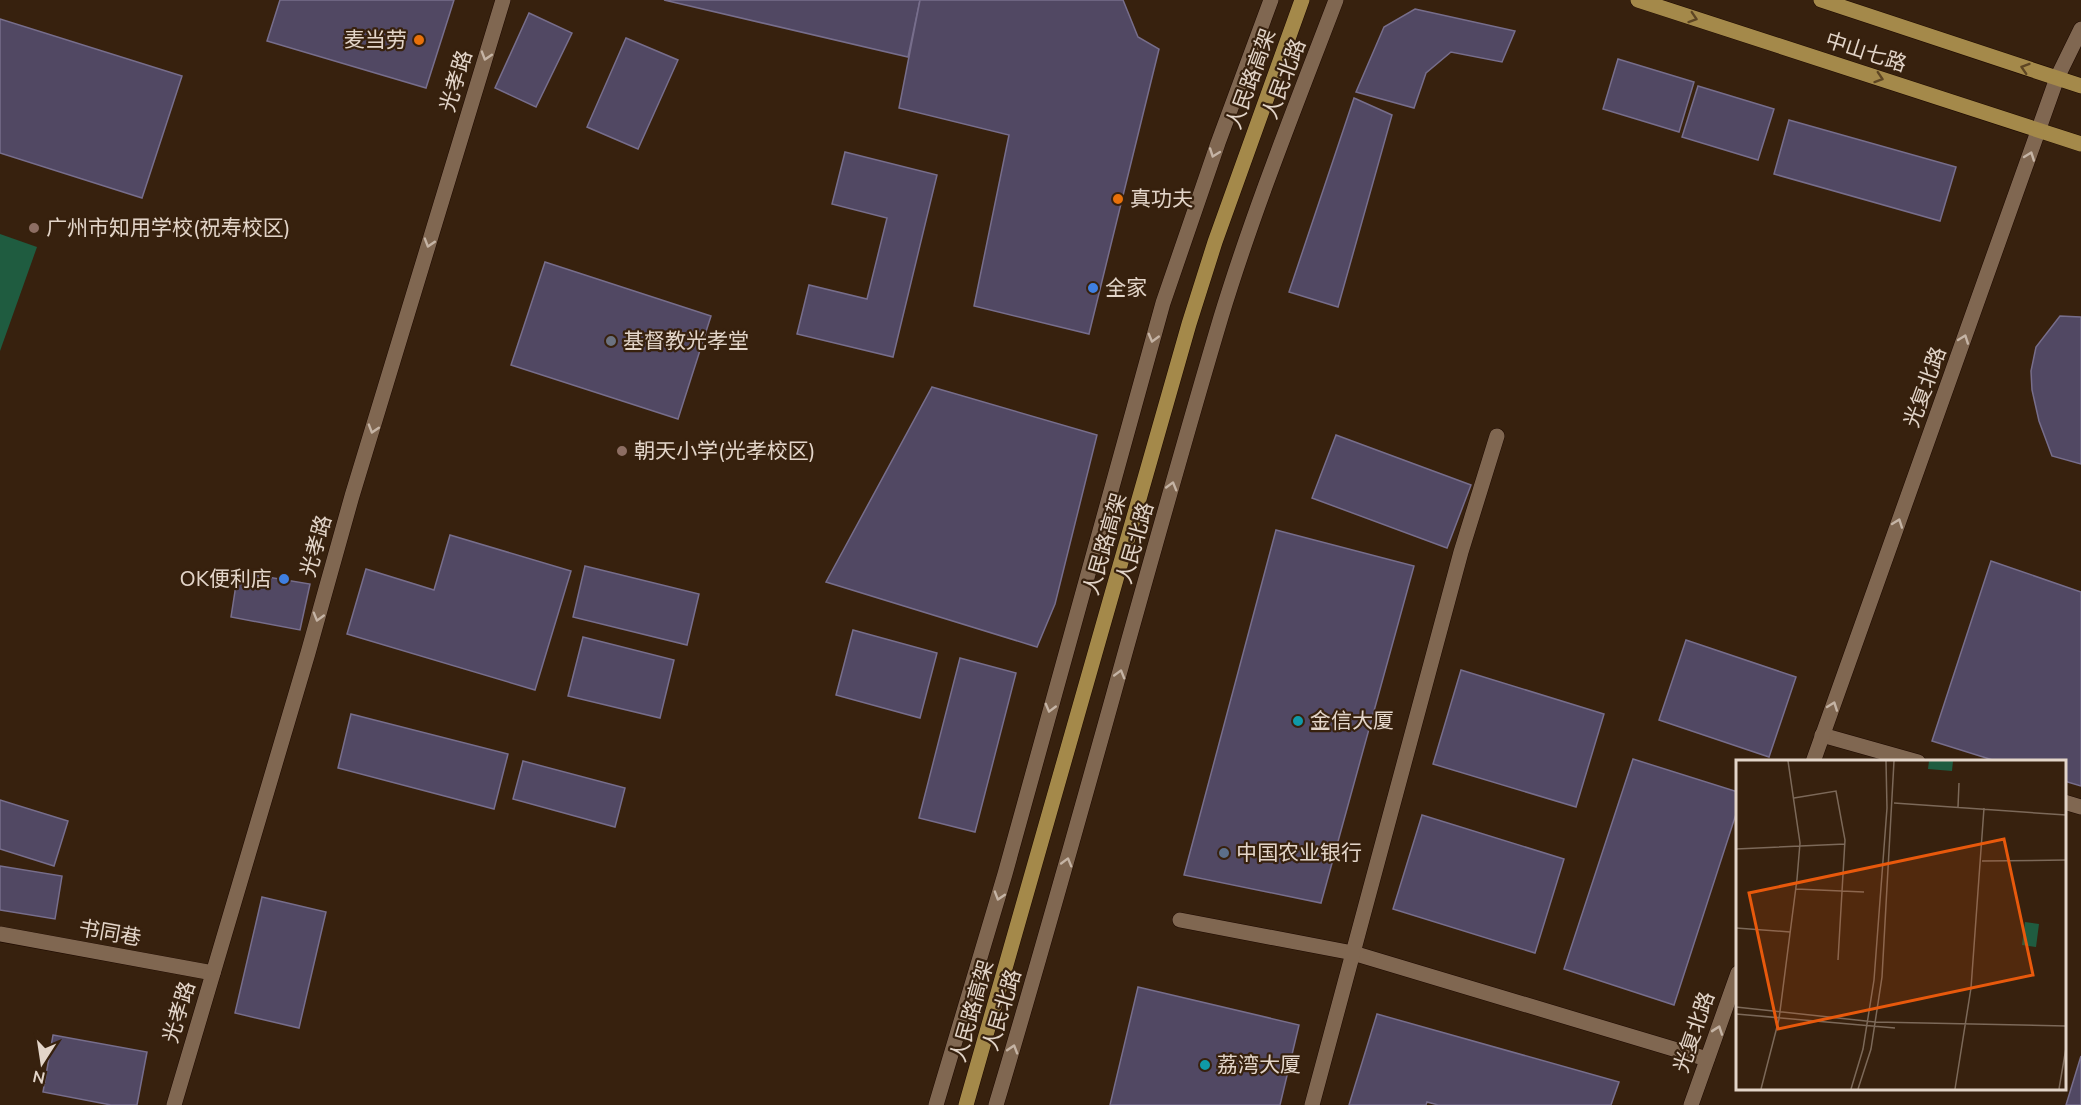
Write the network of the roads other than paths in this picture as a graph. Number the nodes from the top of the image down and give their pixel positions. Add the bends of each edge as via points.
1 (502, 0) edge
2 (1271, 0) edge
3 (1302, 0) edge
4 (1336, 0) edge
5 (1638, 0) edge
6 (1821, 0) edge
7 (2081, 29) edge
8 (2057, 78) junction
9 (2081, 86) edge
10 (2039, 130) junction
11 (2081, 144) edge
12 (1497, 436) dead end
13 (1822, 735) junction
14 (1814, 760) edge
15 (1911, 760) edge
16 (2066, 803) edge
17 (2081, 807) edge
18 (1180, 920) dead end
19 (0, 934) edge
20 (1353, 953) junction
21 (213, 973) junction
22 (1736, 976) edge
23 (1707, 1059) junction
24 (174, 1105) edge
25 (936, 1105) edge
26 (966, 1105) edge
27 (996, 1105) edge
28 (1312, 1105) edge
29 (1691, 1105) edge

1 -> 21 main road, 光孝路
2 -> 25 main road, 人民北路 via 1163,303 1005,874
3 - 26 main road, 人民路高架 via 1189,324
27 -> 4 main road, 人民北路 via 1221,318 1253,220
5 -> 10 main road, 中山七路
8 -> 6 main road, 中山七路
7 - 8 main road, 光复北路
8 - 9 main road, 中山七路
8 - 10 main road, 光复北路
10 - 11 main road, 中山七路
13 -> 10 main road, 光复北路
12 - 20 main road via 1461,552
13 - 14 main road, 光复北路
13 - 15 main road
16 - 17 main road
18 - 20 main road
19 - 21 main road, 书同巷
20 - 23 main road
20 - 28 main road
21 - 24 main road, 光孝路
23 -> 22 main road, 光复北路
23 - 29 main road, 光复北路

